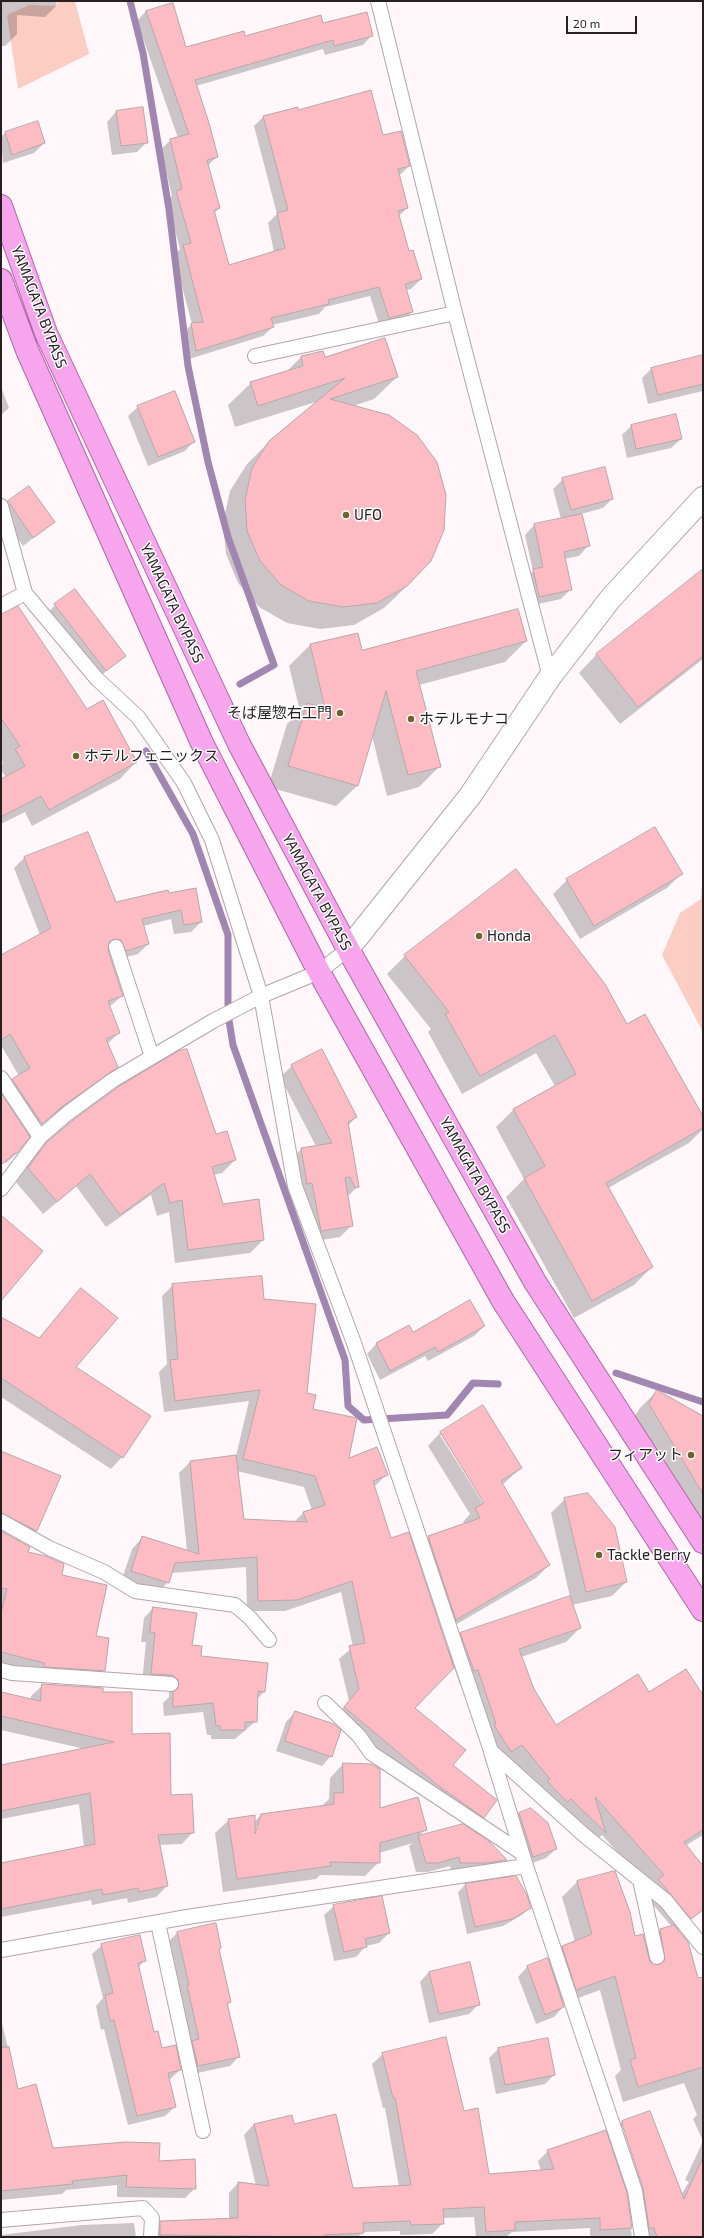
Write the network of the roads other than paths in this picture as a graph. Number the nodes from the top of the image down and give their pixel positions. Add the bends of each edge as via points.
1 (378, 1) edge
2 (1, 206) edge
3 (1, 280) edge
4 (455, 312) junction
5 (255, 356) dead end
6 (703, 498) edge
7 (1, 506) edge
8 (25, 593) junction
9 (1, 606) edge
10 (550, 677) junction
11 (116, 947) dead end
12 (348, 949) junction
13 (319, 972) junction
14 (261, 996) junction
15 (152, 1057) junction
16 (1, 1078) edge
17 (40, 1137) junction
18 (1, 1189) edge
19 (1, 1521) edge
20 (703, 1542) edge
21 (703, 1610) edge
22 (269, 1640) dead end
23 (1, 1670) edge
24 (171, 1684) dead end
25 (325, 1703) dead end
26 (491, 1751) junction
27 (524, 1859) junction
28 (640, 1880) junction
29 (158, 1923) junction
30 (703, 1947) edge
31 (1, 1950) edge
32 (657, 1957) dead end
33 (203, 2131) dead end
34 (1, 2220) edge
35 (151, 2237) edge
36 (642, 2237) edge

1 - 4 lane
2 - 12 highway, YAMAGATA BYPASS via 53,348 239,744
3 - 13 highway, YAMAGATA BYPASS via 27,350 202,743
4 - 5 lane
4 - 10 lane
6 - 10 street via 611,598
7 - 8 lane
8 - 9 lane
8 - 14 lane via 97,679 138,717 184,783 212,840
10 - 12 street via 470,796
11 - 15 lane
12 - 13 lane
12 - 20 highway, YAMAGATA BYPASS via 535,1282
13 - 14 lane
13 - 21 highway, YAMAGATA BYPASS via 503,1301
14 - 15 lane
14 - 26 lane via 295,1186 372,1397
15 - 17 lane via 113,1080
16 - 17 lane
17 - 18 lane
19 - 22 lane via 49,1548 104,1572 135,1591 235,1605
23 - 24 lane via 12,1673
25 - 27 lane via 359,1736 371,1753
26 - 27 lane
26 - 28 lane via 584,1835
27 - 29 lane
27 - 36 lane via 635,2191
28 - 30 lane via 666,1901
28 - 32 lane
29 - 31 lane
29 - 33 lane
34 - 35 lane via 143,2208 152,2218

